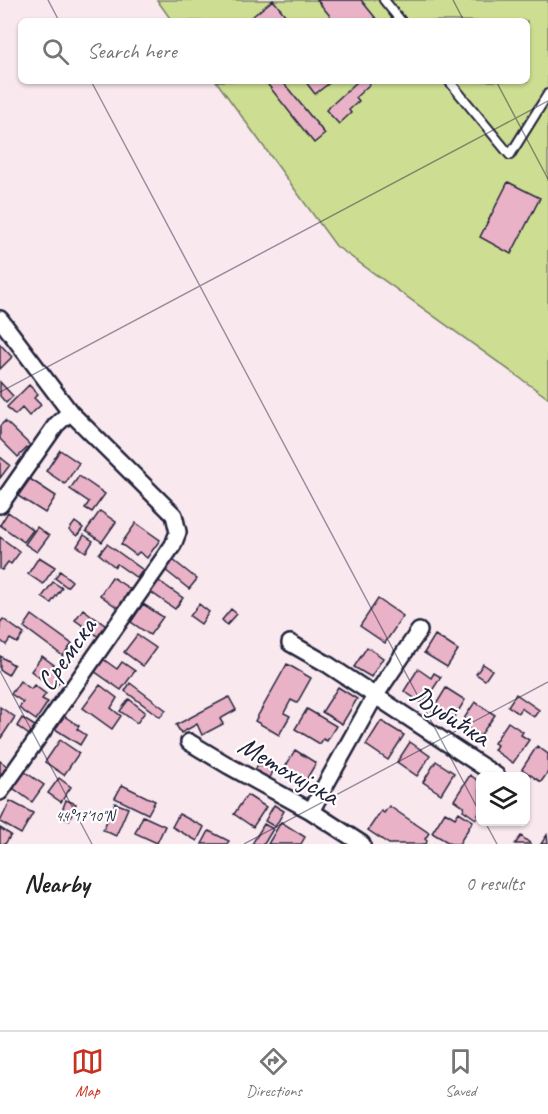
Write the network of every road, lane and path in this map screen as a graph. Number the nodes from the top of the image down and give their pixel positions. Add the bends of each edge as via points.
1 (384, 0) edge
2 (399, 18) edge
3 (451, 84) edge
4 (548, 94) edge
5 (0, 319) edge
6 (70, 412) junction
7 (0, 505) edge
8 (419, 632) dead end
9 (290, 643) dead end
10 (375, 696) junction
11 (189, 742) dead end
12 (489, 772) edge
13 (0, 792) edge
14 (311, 811) junction
15 (362, 844) edge

1 - 2 lane
3 - 4 lane via 510,155
5 - 6 street
6 - 7 street via 56,425
6 - 13 street, Сремска via 174,515 178,532 173,545
8 - 10 street
9 - 10 street, Љубићка
10 - 12 street, Љубићка
10 - 14 street
11 - 14 street, Метохијска
14 - 15 street, Метохијска

